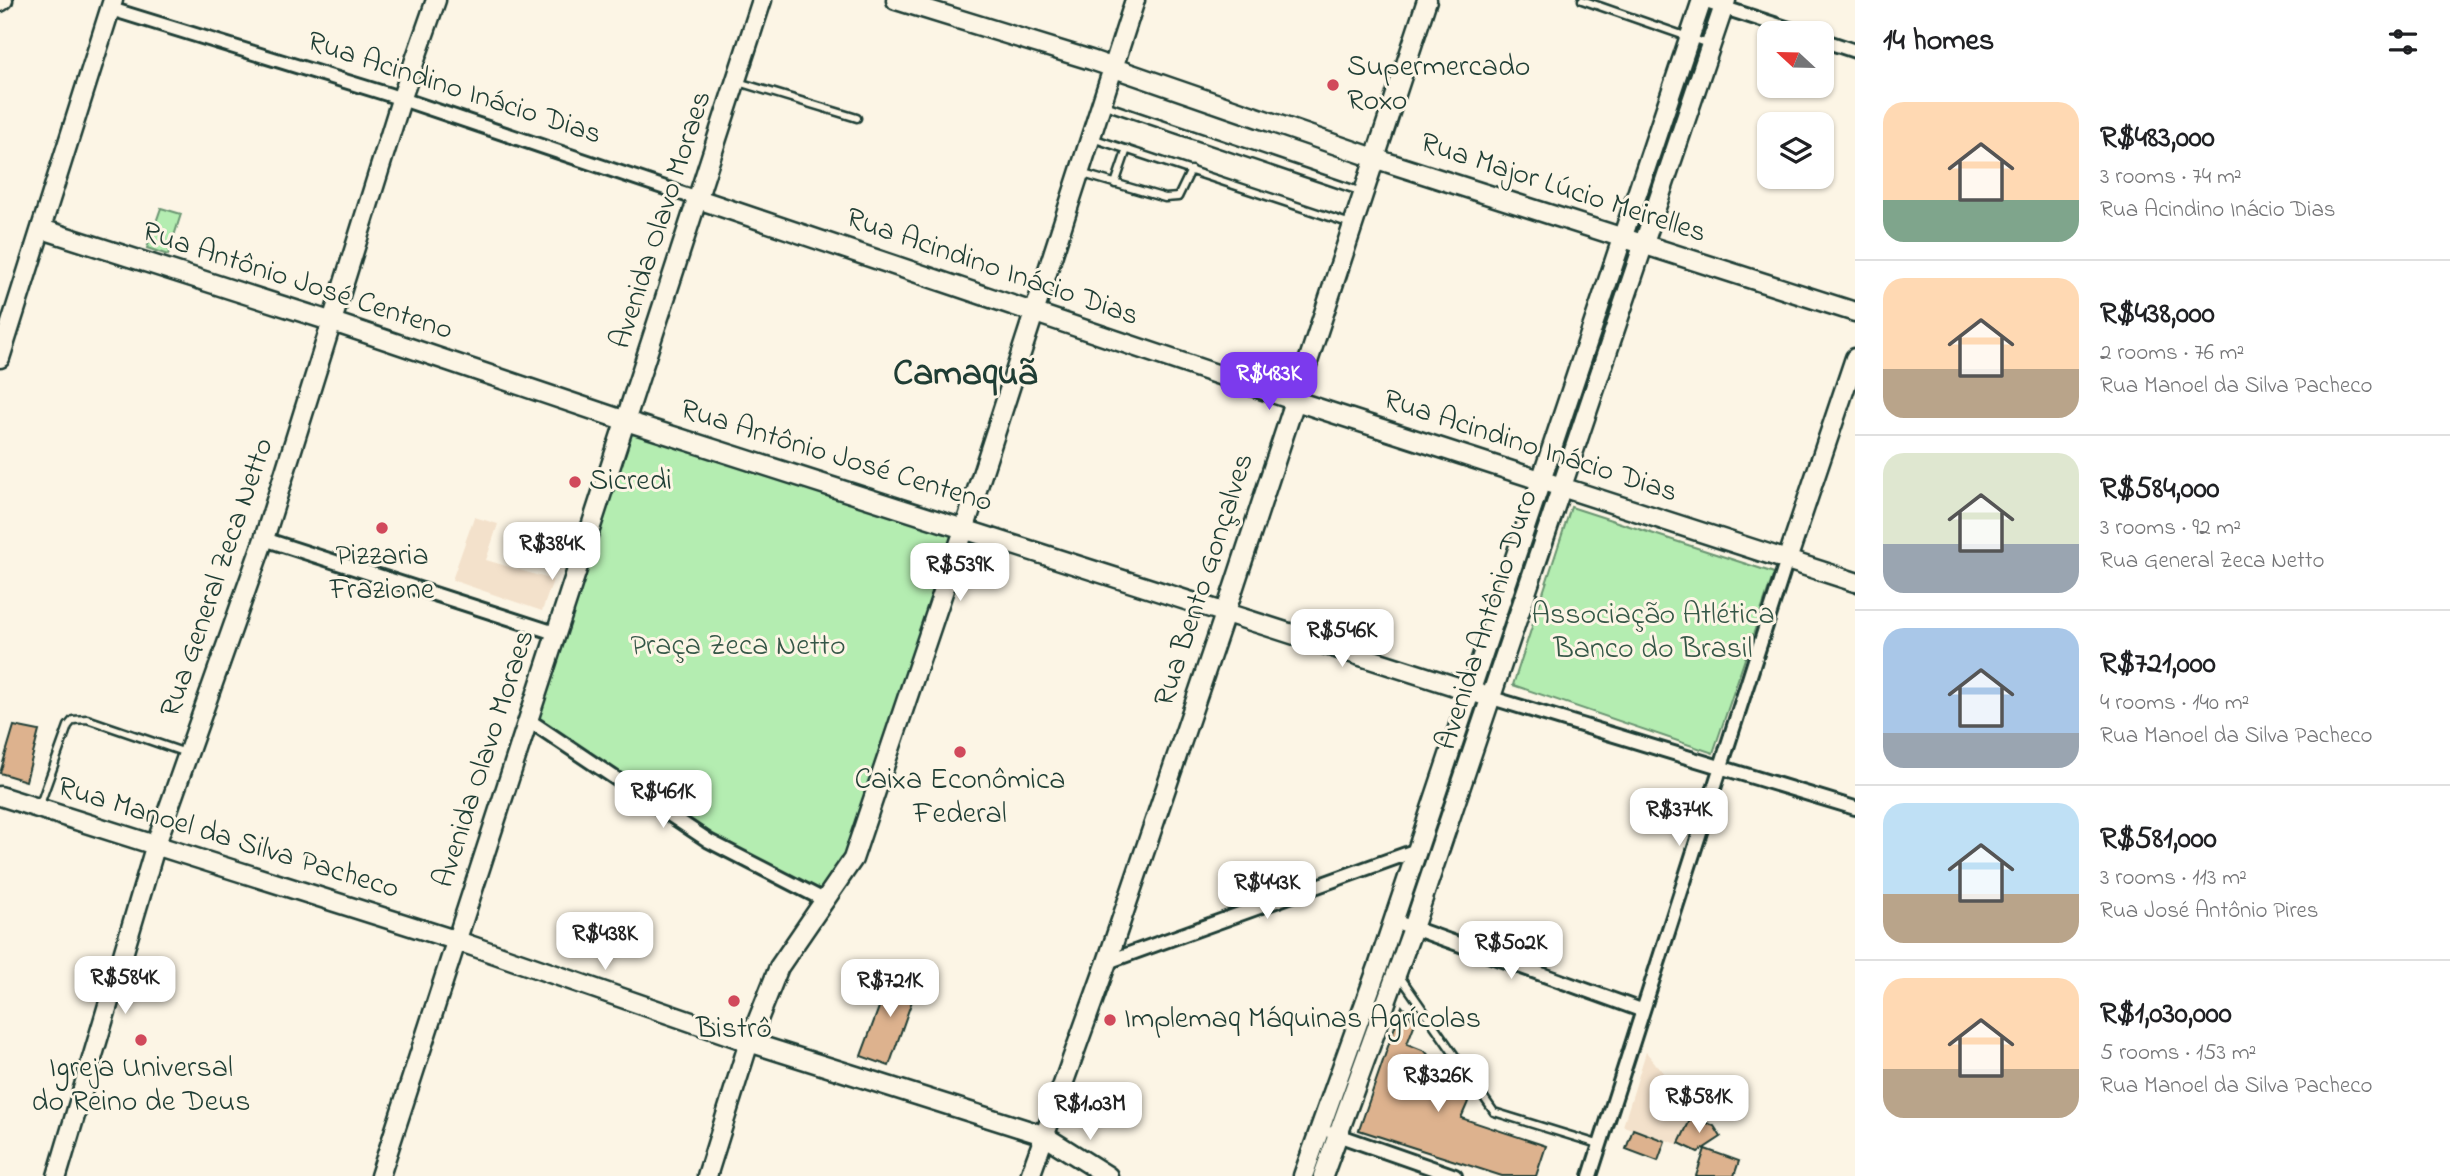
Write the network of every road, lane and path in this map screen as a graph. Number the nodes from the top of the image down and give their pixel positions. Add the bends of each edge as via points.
1 (436, 0) edge
2 (762, 0) edge
3 (896, 0) edge
4 (1135, 0) edge
5 (1427, 0) edge
6 (1582, 0) edge
7 (1702, 0) edge
8 (112, 4) edge
9 (1724, 4) edge
10 (1770, 21) edge
11 (1690, 38) junction
12 (1834, 44) edge
13 (1710, 45) junction
14 (1855, 51) edge
15 (1113, 67) junction
16 (736, 81) junction
17 (401, 100) junction
18 (1101, 104) junction
19 (857, 118) dead end
20 (1090, 137) junction
21 (1126, 149) junction
22 (1373, 158) junction
23 (1191, 170) junction
24 (1079, 173) junction
25 (1115, 184) junction
26 (1362, 192) junction
27 (698, 199) junction
28 (1351, 224) junction
29 (43, 229) junction
30 (1621, 237) junction
31 (1642, 244) junction
32 (1034, 311) junction
33 (1855, 313) edge
34 (333, 322) junction
35 (0, 358) edge
36 (1855, 358) edge
37 (1294, 400) junction
38 (626, 421) junction
39 (1541, 480) junction
40 (1561, 487) junction
41 (965, 527) junction
42 (264, 539) junction
43 (1787, 560) junction
44 (1855, 582) edge
45 (1226, 611) junction
46 (555, 633) junction
47 (1471, 691) junction
48 (1492, 698) junction
49 (527, 719) junction
50 (188, 753) junction
51 (1723, 766) junction
52 (0, 796) edge
53 (1855, 808) edge
54 (38, 809) junction
55 (156, 844) junction
56 (1418, 850) junction
57 (824, 900) junction
58 (1394, 921) junction
59 (1413, 928) junction
60 (455, 940) junction
61 (1107, 961) junction
62 (1380, 964) junction
63 (1397, 972) junction
64 (1641, 1010) junction
65 (749, 1042) junction
66 (1322, 1129) junction
67 (1043, 1135) junction
68 (1340, 1136) junction
69 (1601, 1145) junction
70 (57, 1176) edge
71 (380, 1176) edge
72 (707, 1176) edge
73 (1030, 1176) edge
74 (1108, 1176) edge
75 (1303, 1176) edge
76 (1323, 1176) edge
77 (1455, 1176) edge
78 (1590, 1176) edge

1 - 17 street, Rua General Zeca Netto
2 - 16 street, Avenida Olavo Moraes
3 - 15 street, Rua Major Lúcio Meirelles
4 - 15 street
5 - 22 street, Rua Bento Gonçalves
6 - 11 lane
7 - 9 street
7 - 11 street, Avenida Antônio Duro
8 - 17 street, Rua Acindino Inácio Dias
8 - 29 street
9 - 10 street
9 - 13 street, Avenida Antônio Duro
11 - 13 lane
11 - 30 street, Avenida Antônio Duro
12 - 14 street
13 - 31 street, Avenida Antônio Duro
15 - 18 street
15 - 22 street, Rua Major Lúcio Meirelles
16 - 19 lane
16 - 27 street, Avenida Olavo Moraes
17 - 27 street, Rua Acindino Inácio Dias
17 - 34 street, Rua General Zeca Netto
18 - 20 street
18 - 26 lane
20 - 21 lane
20 - 24 street
21 - 23 lane
21 - 25 lane
22 - 26 street, Rua Bento Gonçalves
22 - 30 street, Rua Major Lúcio Meirelles
23 - 25 lane via 1178,197 1165,198
23 - 28 lane
24 - 25 lane
24 - 32 street
26 - 28 street, Rua Bento Gonçalves
27 - 32 street, Rua Acindino Inácio Dias
27 - 38 street, Avenida Olavo Moraes
28 - 37 street, Rua Bento Gonçalves
29 - 34 street, Rua Antônio José Centeno
29 - 35 street
30 - 31 street, Rua Major Lúcio Meirelles
30 - 39 street, Avenida Antônio Duro
31 - 33 street, Rua Major Lúcio Meirelles
31 - 40 street, Avenida Antônio Duro
32 - 37 street, Rua Acindino Inácio Dias
32 - 41 street
34 - 38 street, Rua Antônio José Centeno
34 - 42 street, Rua General Zeca Netto
36 - 43 street
37 - 39 street, Rua Acindino Inácio Dias
37 - 45 street, Rua Bento Gonçalves
38 - 41 street, Rua Antônio José Centeno
38 - 46 street, Avenida Olavo Moraes
39 - 40 street, Rua Acindino Inácio Dias
39 - 47 street, Avenida Antônio Duro
40 - 43 street, Rua Acindino Inácio Dias
40 - 48 street, Avenida Antônio Duro
41 - 45 street, Rua Antônio José Centeno
41 - 57 street via 853,859
42 - 46 street
42 - 50 street, Rua General Zeca Netto
43 - 44 street, Rua Acindino Inácio Dias
43 - 51 street
45 - 47 street, Rua Antônio José Centeno
45 - 61 street, Rua Bento Gonçalves
46 - 49 street, Avenida Olavo Moraes
47 - 48 street, Rua Antônio José Centeno
47 - 56 street, Avenida Antônio Duro
48 - 51 street, Rua Antônio José Centeno
48 - 59 street, Avenida Antônio Duro
49 - 57 street via 709,841
49 - 60 street, Avenida Olavo Moraes
50 - 54 lane via 87,719 73,720
50 - 55 street, Rua General Zeca Netto
51 - 53 street, Rua Antônio José Centeno
51 - 64 street
52 - 54 street, Rua Manoel da Silva Pacheco
54 - 55 street, Rua Manoel da Silva Pacheco
55 - 60 street, Rua Manoel da Silva Pacheco
55 - 70 street, Rua General Zeca Netto
56 - 58 street, Avenida Antônio Duro
56 - 61 street
57 - 65 street via 779,967
58 - 59 street
58 - 62 street, Avenida Antônio Duro
59 - 63 street, Avenida Antônio Duro
59 - 64 street
60 - 65 street, Rua Manoel da Silva Pacheco
60 - 71 street, Avenida Olavo Moraes
61 - 67 street, Rua Bento Gonçalves
62 - 63 lane
62 - 66 street, Avenida Antônio Duro
63 - 68 street, Avenida Antônio Duro
63 - 69 lane via 1494,1112
64 - 69 street
65 - 67 street, Rua Manoel da Silva Pacheco
65 - 72 street
66 - 68 street
66 - 75 street, Avenida Antônio Duro
67 - 73 street, Rua Bento Gonçalves
67 - 74 street, Rua Manoel da Silva Pacheco
68 - 76 street, Avenida Antônio Duro
68 - 77 street
69 - 78 street

